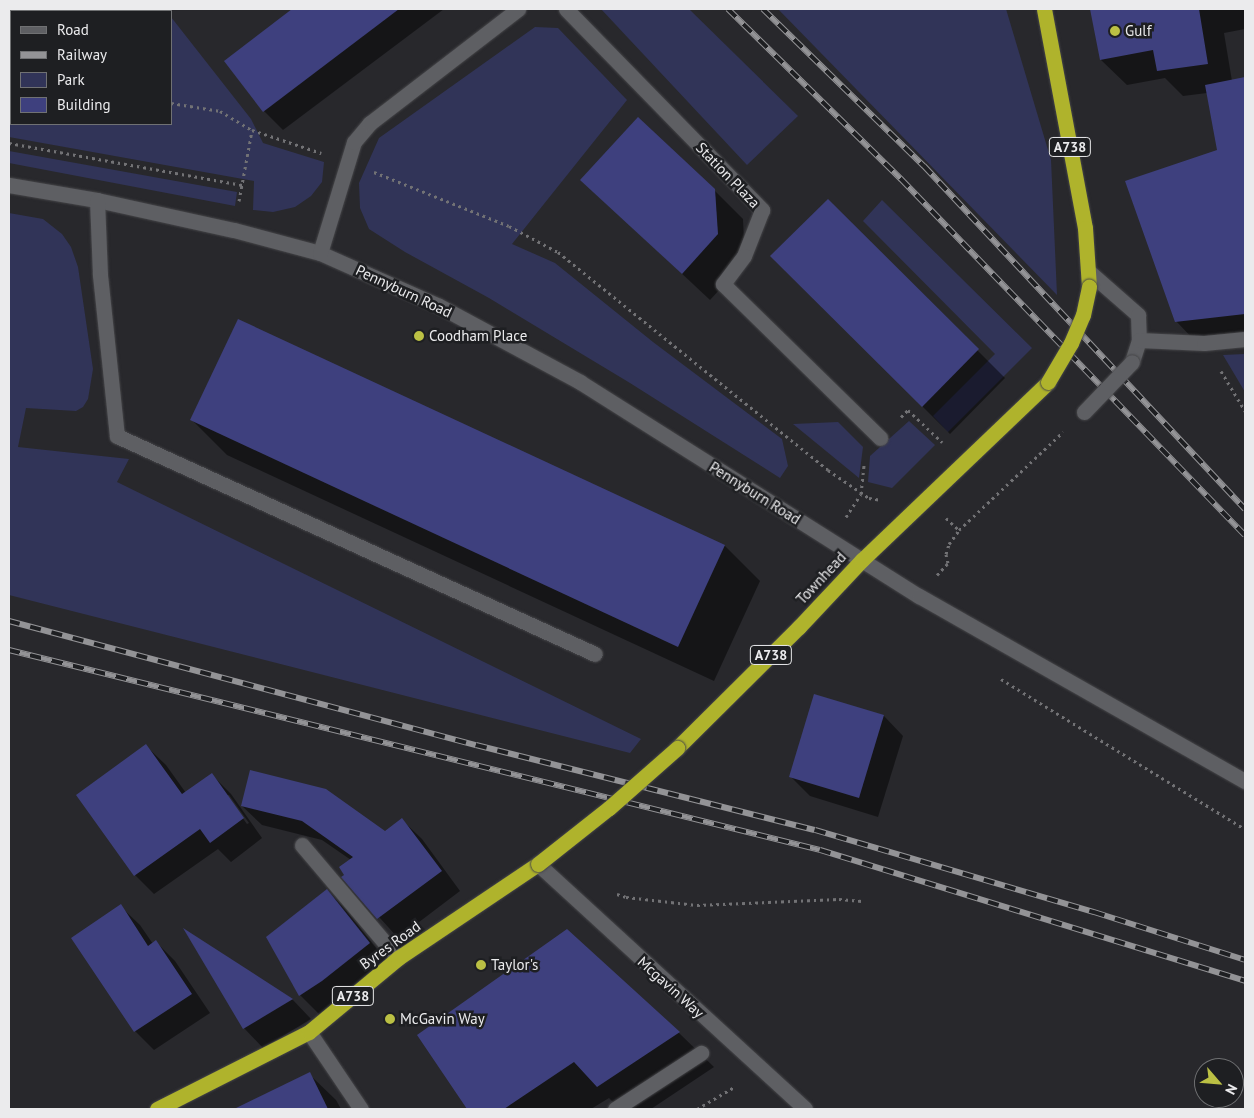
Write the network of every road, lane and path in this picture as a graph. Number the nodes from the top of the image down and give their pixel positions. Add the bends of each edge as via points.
1 (518, 9) edge
2 (566, 9) edge
3 (1044, 9) edge
4 (172, 103) edge
5 (252, 130) junction
6 (9, 143) edge
7 (347, 162) junction
8 (9, 184) edge
9 (242, 186) junction
10 (97, 200) junction
11 (234, 230) junction
12 (320, 253) junction
13 (1088, 271) junction
14 (1245, 339) edge
15 (1139, 340) junction
16 (1204, 343) junction
17 (1245, 411) edge
18 (1084, 412) joint
19 (914, 417) dead end
20 (934, 435) dead end
21 (880, 438) dead end
22 (889, 498) dead end
23 (927, 500) junction
24 (862, 560) junction
25 (595, 654) dead end
26 (1245, 781) edge
27 (302, 845) dead end
28 (538, 864) junction
29 (611, 892) dead end
30 (862, 901) dead end
31 (398, 958) junction
32 (309, 1032) junction
33 (701, 1054) dead end
34 (762, 1070) junction
35 (157, 1109) edge
36 (361, 1109) edge
37 (615, 1109) edge
38 (697, 1109) edge
39 (805, 1109) edge

1 - 7 street via 370,123 354,142
2 - 21 street, Station Plaza via 762,210 744,256 724,284
3 - 13 highway, A738 via 1085,228
4 - 5 path via 220,111
5 - 7 path
5 - 9 path
6 - 9 path
7 - 12 street
7 - 22 path via 509,226 558,252 828,470 869,498
8 - 10 street, Pennyburn Road
9 - 11 path
10 - 11 street, Pennyburn Road
10 - 25 street via 100,275 118,436
11 - 12 street, Pennyburn Road
12 - 24 street, Pennyburn Road via 439,306 580,382
13 - 15 street via 1138,315
13 - 23 highway, Townhead / A738, bridge via 1089,287 1083,315 1048,382
14 - 16 street
15 - 16 street
15 - 18 street, bridge via 1132,362
16 - 17 path
18 - 23 path via 959,530
19 - 20 path
23 - 24 highway, Townhead / A738
24 - 26 street, Pennyburn Road via 919,596
24 - 28 highway, Townhead / A738, bridge via 676,748 609,808
27 - 31 street
28 - 31 highway, Byres Road / A738
28 - 34 street, Mcgavin Way
29 - 30 path via 626,897 697,905 839,899
31 - 32 highway, Byres Road / A738
32 - 35 highway, Byres Road / A738
32 - 36 street
33 - 37 street
34 - 38 path
34 - 39 street, Mcgavin Way

